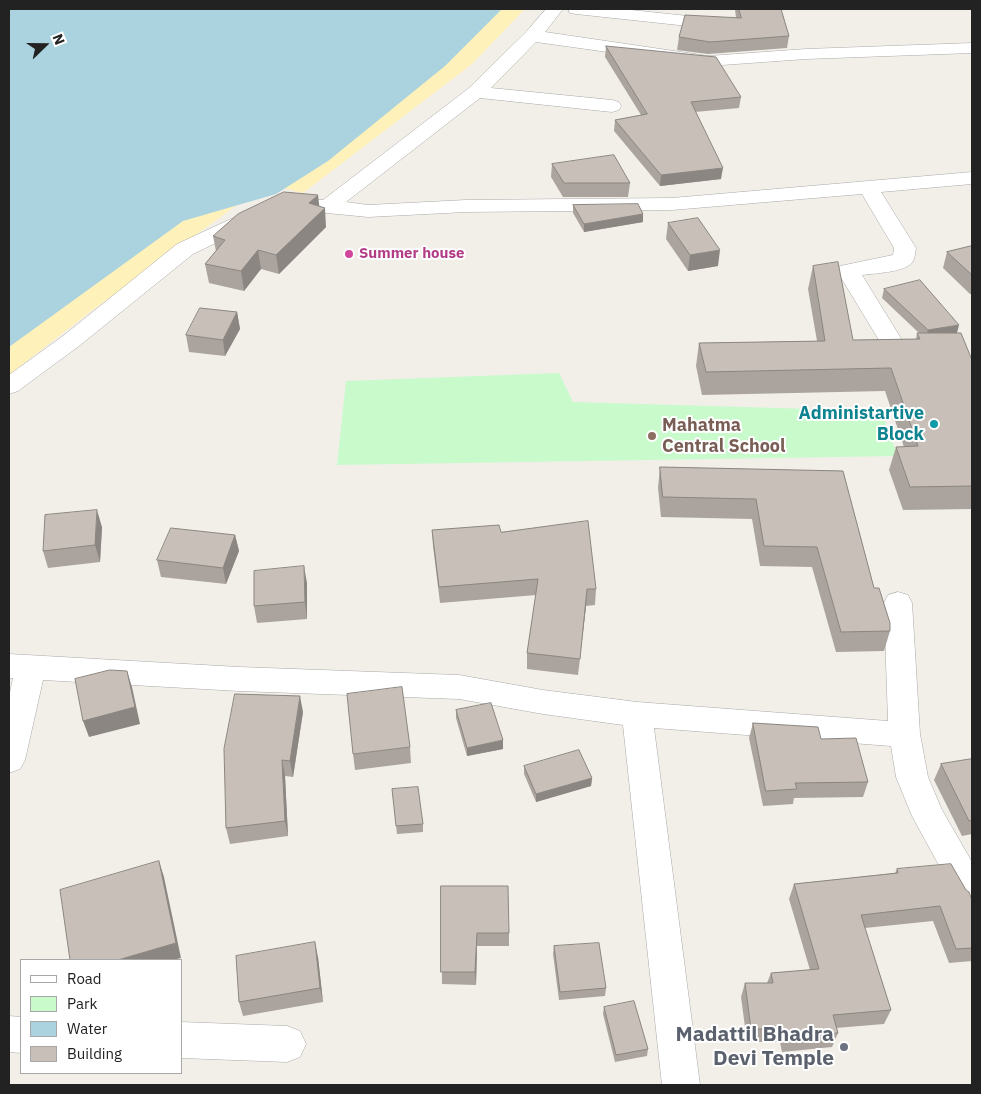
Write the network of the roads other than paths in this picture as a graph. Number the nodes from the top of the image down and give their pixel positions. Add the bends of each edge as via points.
1 (555, 9) edge
2 (576, 9) edge
3 (716, 24) edge
4 (532, 36) junction
5 (972, 48) edge
6 (476, 92) junction
7 (612, 106) dead end
8 (972, 178) edge
9 (868, 188) junction
10 (330, 205) junction
11 (893, 345) edge
12 (9, 386) edge
13 (898, 604) dead end
14 (20, 666) edge
15 (637, 714) junction
16 (904, 734) junction
17 (9, 760) edge
18 (972, 894) edge
19 (182, 1040) edge
20 (287, 1044) dead end
21 (681, 1085) edge

1 - 4 street
2 - 3 street
4 - 5 street via 708,61
4 - 6 street
6 - 7 street
6 - 10 street
8 - 9 street
9 - 10 street via 672,204 466,206 368,211
9 - 11 street via 905,248 903,259 848,271
10 - 12 street via 283,202 185,249 71,341
13 - 16 street
14 - 15 street via 239,679 459,687
14 - 17 street
15 - 16 street
15 - 21 street
16 - 18 street via 912,777 928,816
19 - 20 street

